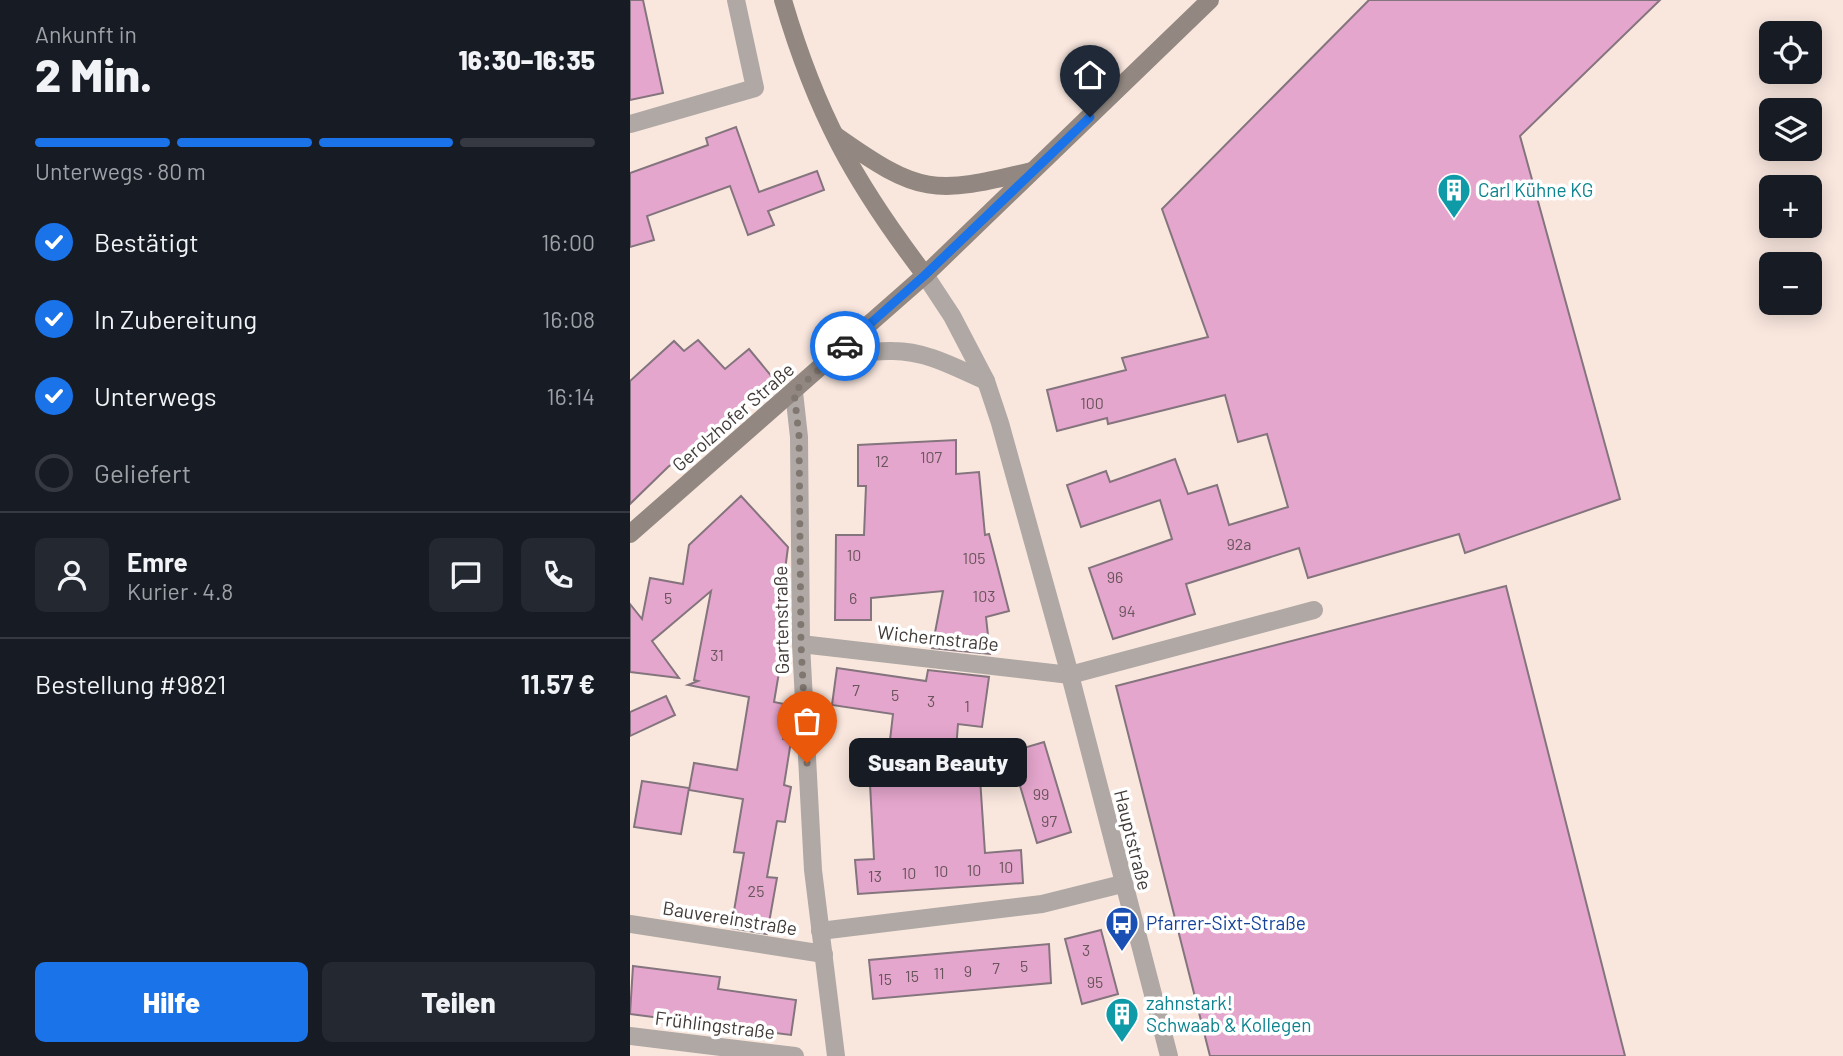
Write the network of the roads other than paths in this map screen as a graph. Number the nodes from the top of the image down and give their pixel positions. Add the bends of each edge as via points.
1 (736, 0) edge
2 (783, 0) edge
3 (1210, 0) edge
4 (630, 124) edge
5 (832, 133) junction
6 (1034, 171) junction
7 (925, 275) junction
8 (833, 357) junction
9 (986, 381) junction
10 (794, 392) junction
11 (630, 534) edge
12 (1314, 610) dead end
13 (801, 644) junction
14 (1070, 675) junction
15 (1122, 884) junction
16 (630, 924) edge
17 (820, 931) junction
18 (824, 954) junction
19 (630, 1036) edge
20 (795, 1056) edge
21 (836, 1056) edge
22 (1170, 1056) edge

1 - 4 street via 755,88
2 - 5 main road via 807,79
3 - 6 main road, Gerolzhofer Straße
5 - 6 main road via 872,162 927,187 964,187
5 - 7 main road via 864,192
6 - 7 main road, Gerolzhofer Straße
7 - 8 main road, Gerolzhofer Straße
7 - 9 street, Hauptstraße via 953,316
8 - 9 street via 892,351 915,354
8 - 10 main road, Gerolzhofer Straße
9 - 14 street, Hauptstraße
10 - 11 main road, Gerolzhofer Straße
10 - 13 street, Gartenstraße via 799,436
12 - 14 street
13 - 14 street, Wichernstraße
13 - 17 street, Gartenstraße
14 - 15 street, Hauptstraße
15 - 17 street via 1042,904
15 - 22 street, Hauptstraße
16 - 18 street, Bauvereinstraße
17 - 18 street, Gartenstraße
18 - 21 street, Gartenstraße
19 - 20 street, Frühlingstraße

